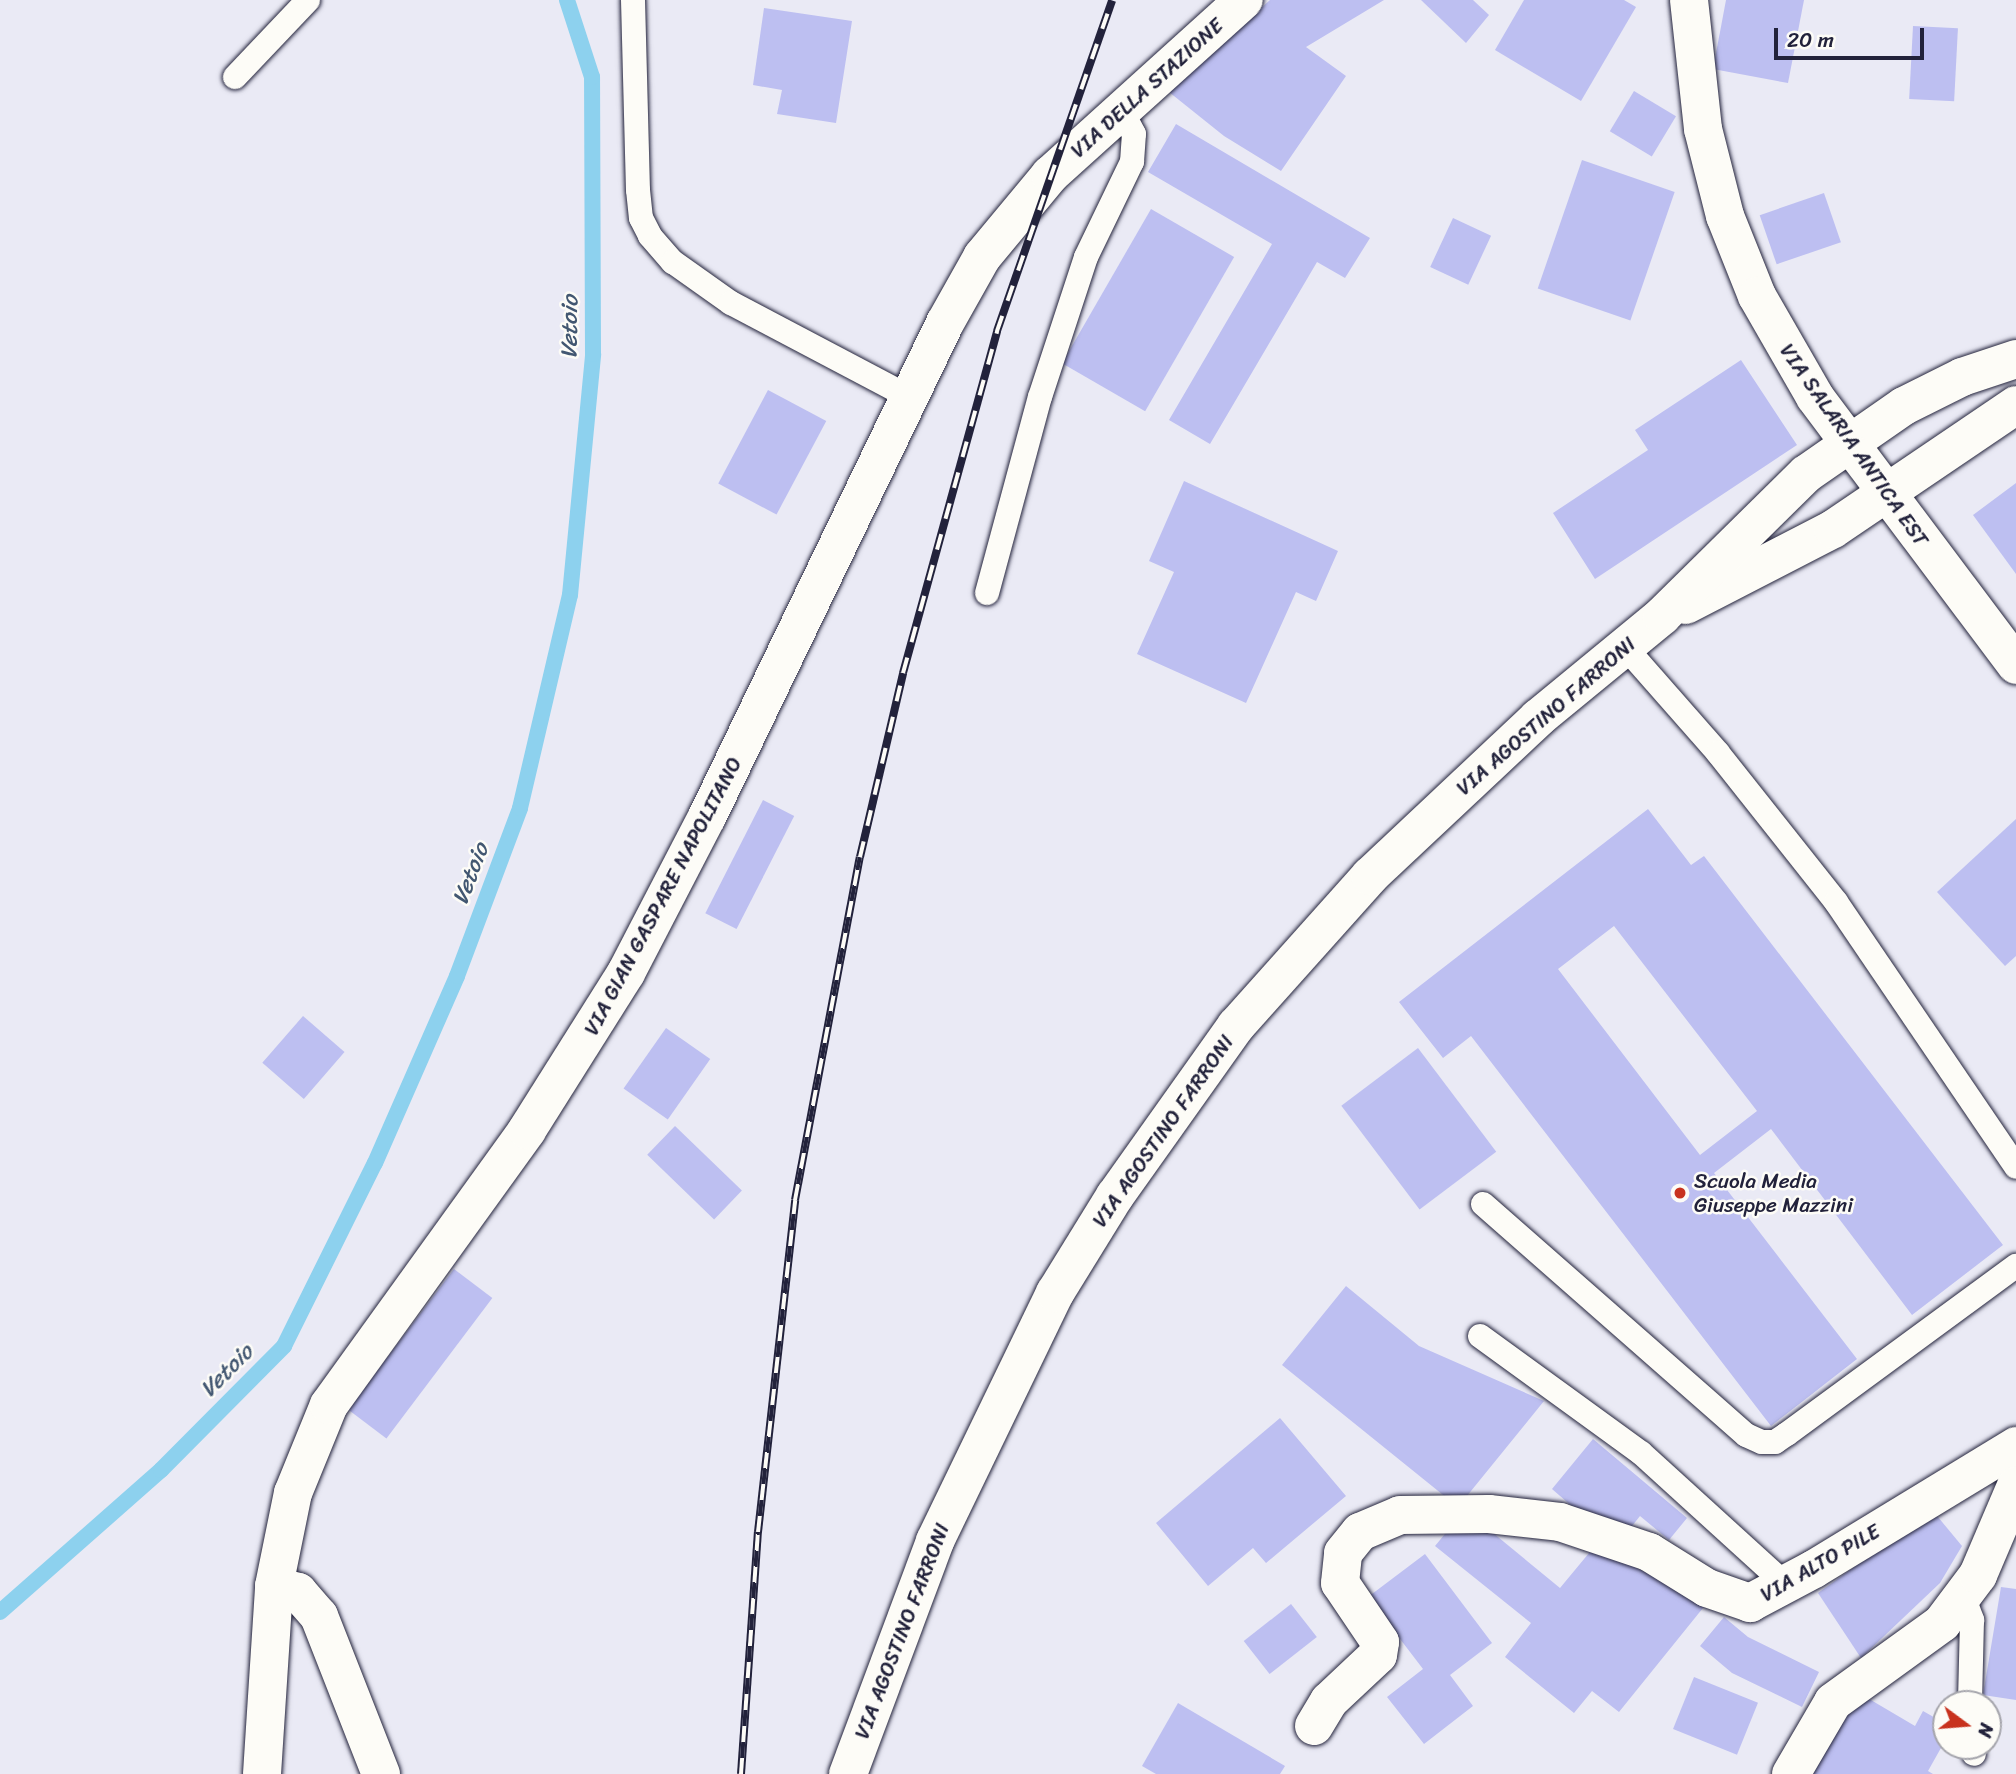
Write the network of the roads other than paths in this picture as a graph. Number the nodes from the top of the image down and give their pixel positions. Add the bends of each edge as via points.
1 (308, 0) edge
2 (633, 0) edge
3 (1244, 0) edge
4 (1689, 0) edge
5 (235, 77) dead end
6 (1122, 113) junction
7 (1050, 175) joint
8 (2016, 359) edge
9 (909, 397) junction
10 (2016, 405) edge
11 (1847, 441) junction
12 (1886, 495) junction
13 (987, 593) dead end
14 (1662, 617) junction
15 (1625, 647) junction
16 (2016, 665) edge
17 (2016, 1167) edge
18 (1483, 1204) dead end
19 (2016, 1266) edge
20 (1480, 1336) dead end
21 (2016, 1446) edge
22 (2016, 1486) edge
23 (2008, 1532) edge
24 (274, 1586) junction
25 (1786, 1586) junction
26 (1962, 1596) junction
27 (1970, 1690) edge
28 (1314, 1726) dead end
29 (262, 1774) edge
30 (382, 1774) edge
31 (848, 1774) edge
32 (1791, 1774) edge

1 - 5 lane
2 - 9 lane via 638,190 641,218 650,236 673,262 731,303
3 - 6 street, VIA DELLA STAZIONE
4 - 11 street, VIA SALARIA ANTICA EST via 1701,116 1734,241 1772,327
6 - 7 street, VIA DELLA STAZIONE
6 - 13 lane via 1134,134 1132,162 1086,257 1040,397
7 - 9 street, VIA GIAN GASPARE NAPOLITANO via 982,257
8 - 11 street, VIA AGOSTINO FARRONI via 1933,391
9 - 24 street, VIA GIAN GASPARE NAPOLITANO via 713,806 626,973 527,1130 329,1405 293,1493
10 - 12 street, VIA AGOSTINO FARRONI
11 - 12 street, VIA SALARIA ANTICA EST
11 - 14 street, VIA AGOSTINO FARRONI via 1748,527
12 - 14 street, VIA AGOSTINO FARRONI via 1806,544
12 - 16 street, VIA SALARIA ANTICA EST
14 - 15 street, VIA AGOSTINO FARRONI
15 - 17 lane via 1718,753 1836,902
15 - 31 street, VIA AGOSTINO FARRONI via 1538,718 1370,876 1236,1026 1175,1108 1055,1293 1008,1385 920,1575
18 - 19 lane via 1746,1435 1762,1442 1775,1442 1787,1434
20 - 25 lane via 1642,1453
21 - 25 street, VIA ALTO PILE
22 - 23 street
23 - 26 street
24 - 29 street, VIA GIAN GASPARE NAPOLITANO
24 - 30 street via 298,1592 319,1616
25 - 28 street, VIA ALTO PILE via 1750,1603 1732,1600 1649,1552 1560,1522 1489,1514 1400,1515 1360,1532 1343,1553 1340,1583 1380,1642 1378,1655 1329,1701
26 - 27 lane via 1972,1620
26 - 32 street via 1942,1623 1833,1702

